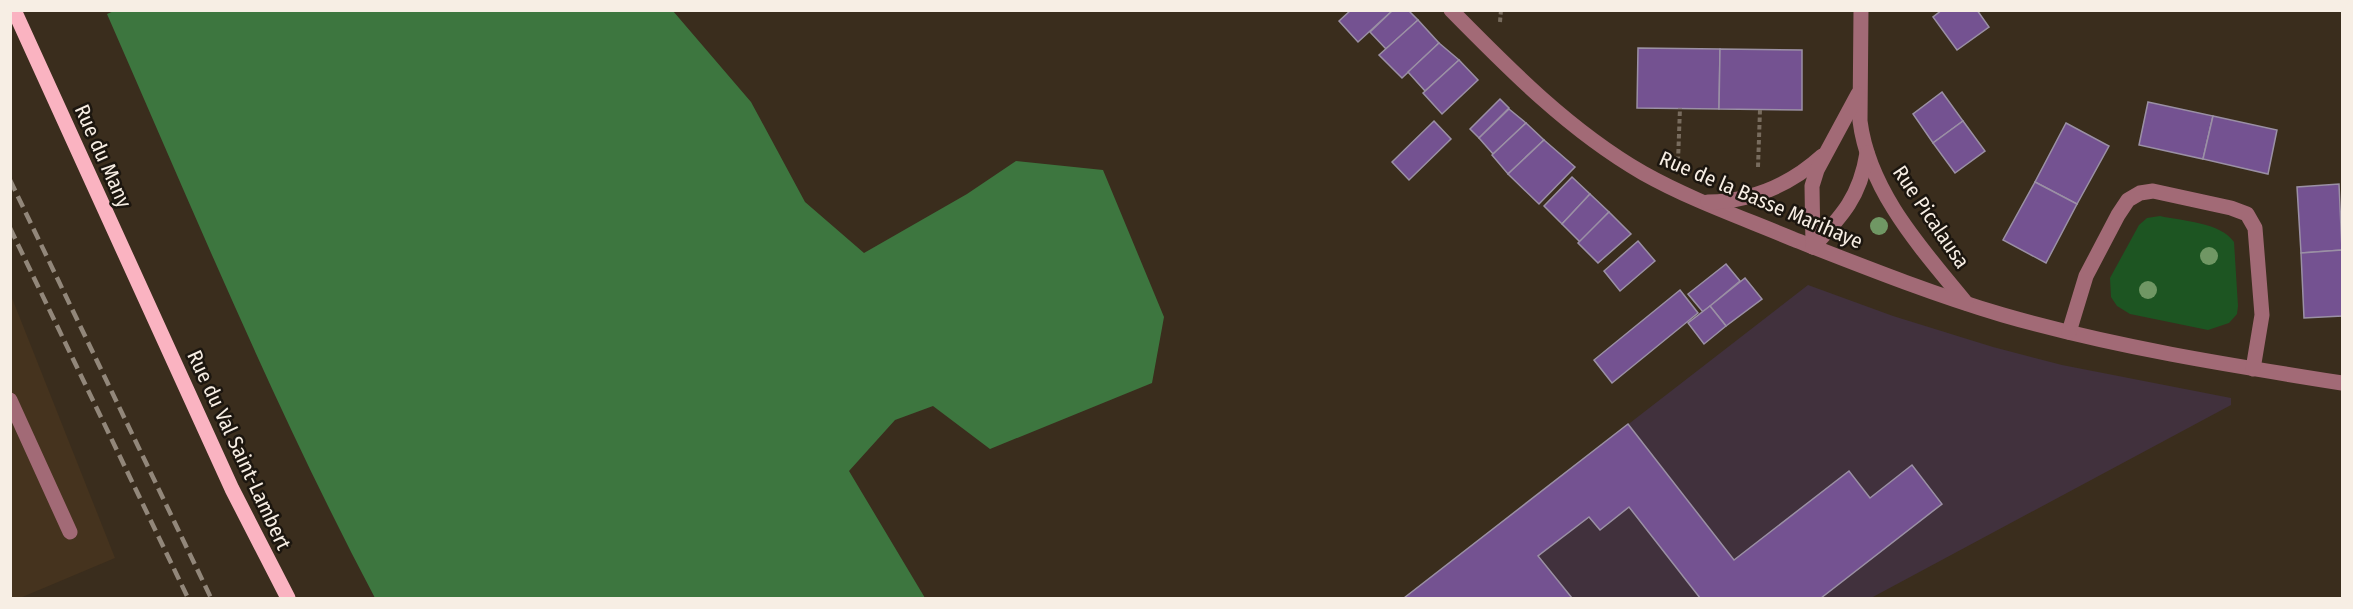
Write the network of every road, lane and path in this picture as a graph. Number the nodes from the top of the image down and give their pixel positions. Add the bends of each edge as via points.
1 (14, 10) edge
2 (1450, 10) edge
3 (1501, 10) edge
4 (1861, 10) edge
5 (1500, 22) dead end
6 (1859, 92) junction
7 (1680, 108) dead end
8 (1760, 110) dead end
9 (1826, 152) junction
10 (1867, 152) junction
11 (1678, 161) dead end
12 (1758, 173) dead end
13 (1702, 202) junction
14 (1813, 247) junction
15 (1966, 303) junction
16 (153, 318) joint
17 (2069, 332) junction
18 (2253, 369) junction
19 (2343, 383) edge
20 (10, 400) edge
21 (70, 532) dead end
22 (288, 598) edge

1 - 16 main road, Rue du Many
2 - 13 street, Rue de la Basse Marihaye via 1551,106 1594,140 1643,173
3 - 5 path
4 - 6 street, Rue Picalausa
6 - 9 street, Rue Picalausa
6 - 10 street, Rue Picalausa
7 - 11 path
8 - 12 path
9 - 13 street, Rue Picalausa via 1793,179 1773,188 1746,197
9 - 14 street, Rue Picalausa via 1812,186
10 - 14 street, Rue Picalausa via 1852,202
10 - 15 street, Rue Picalausa via 1876,178 1899,215
13 - 14 street, Rue de la Basse Marihaye
14 - 15 street, Rue de la Basse Marihaye
15 - 17 street, Rue de la Basse Marihaye
16 - 22 main road, Rue du Val Saint-Lambert via 232,489
17 - 18 street, Rue de la Basse Marihaye
17 - 18 street via 2086,276 2118,215 2128,200 2152,191 2231,208 2247,214 2255,228 2262,315
18 - 19 street, Rue de la Basse Marihaye
20 - 21 street

